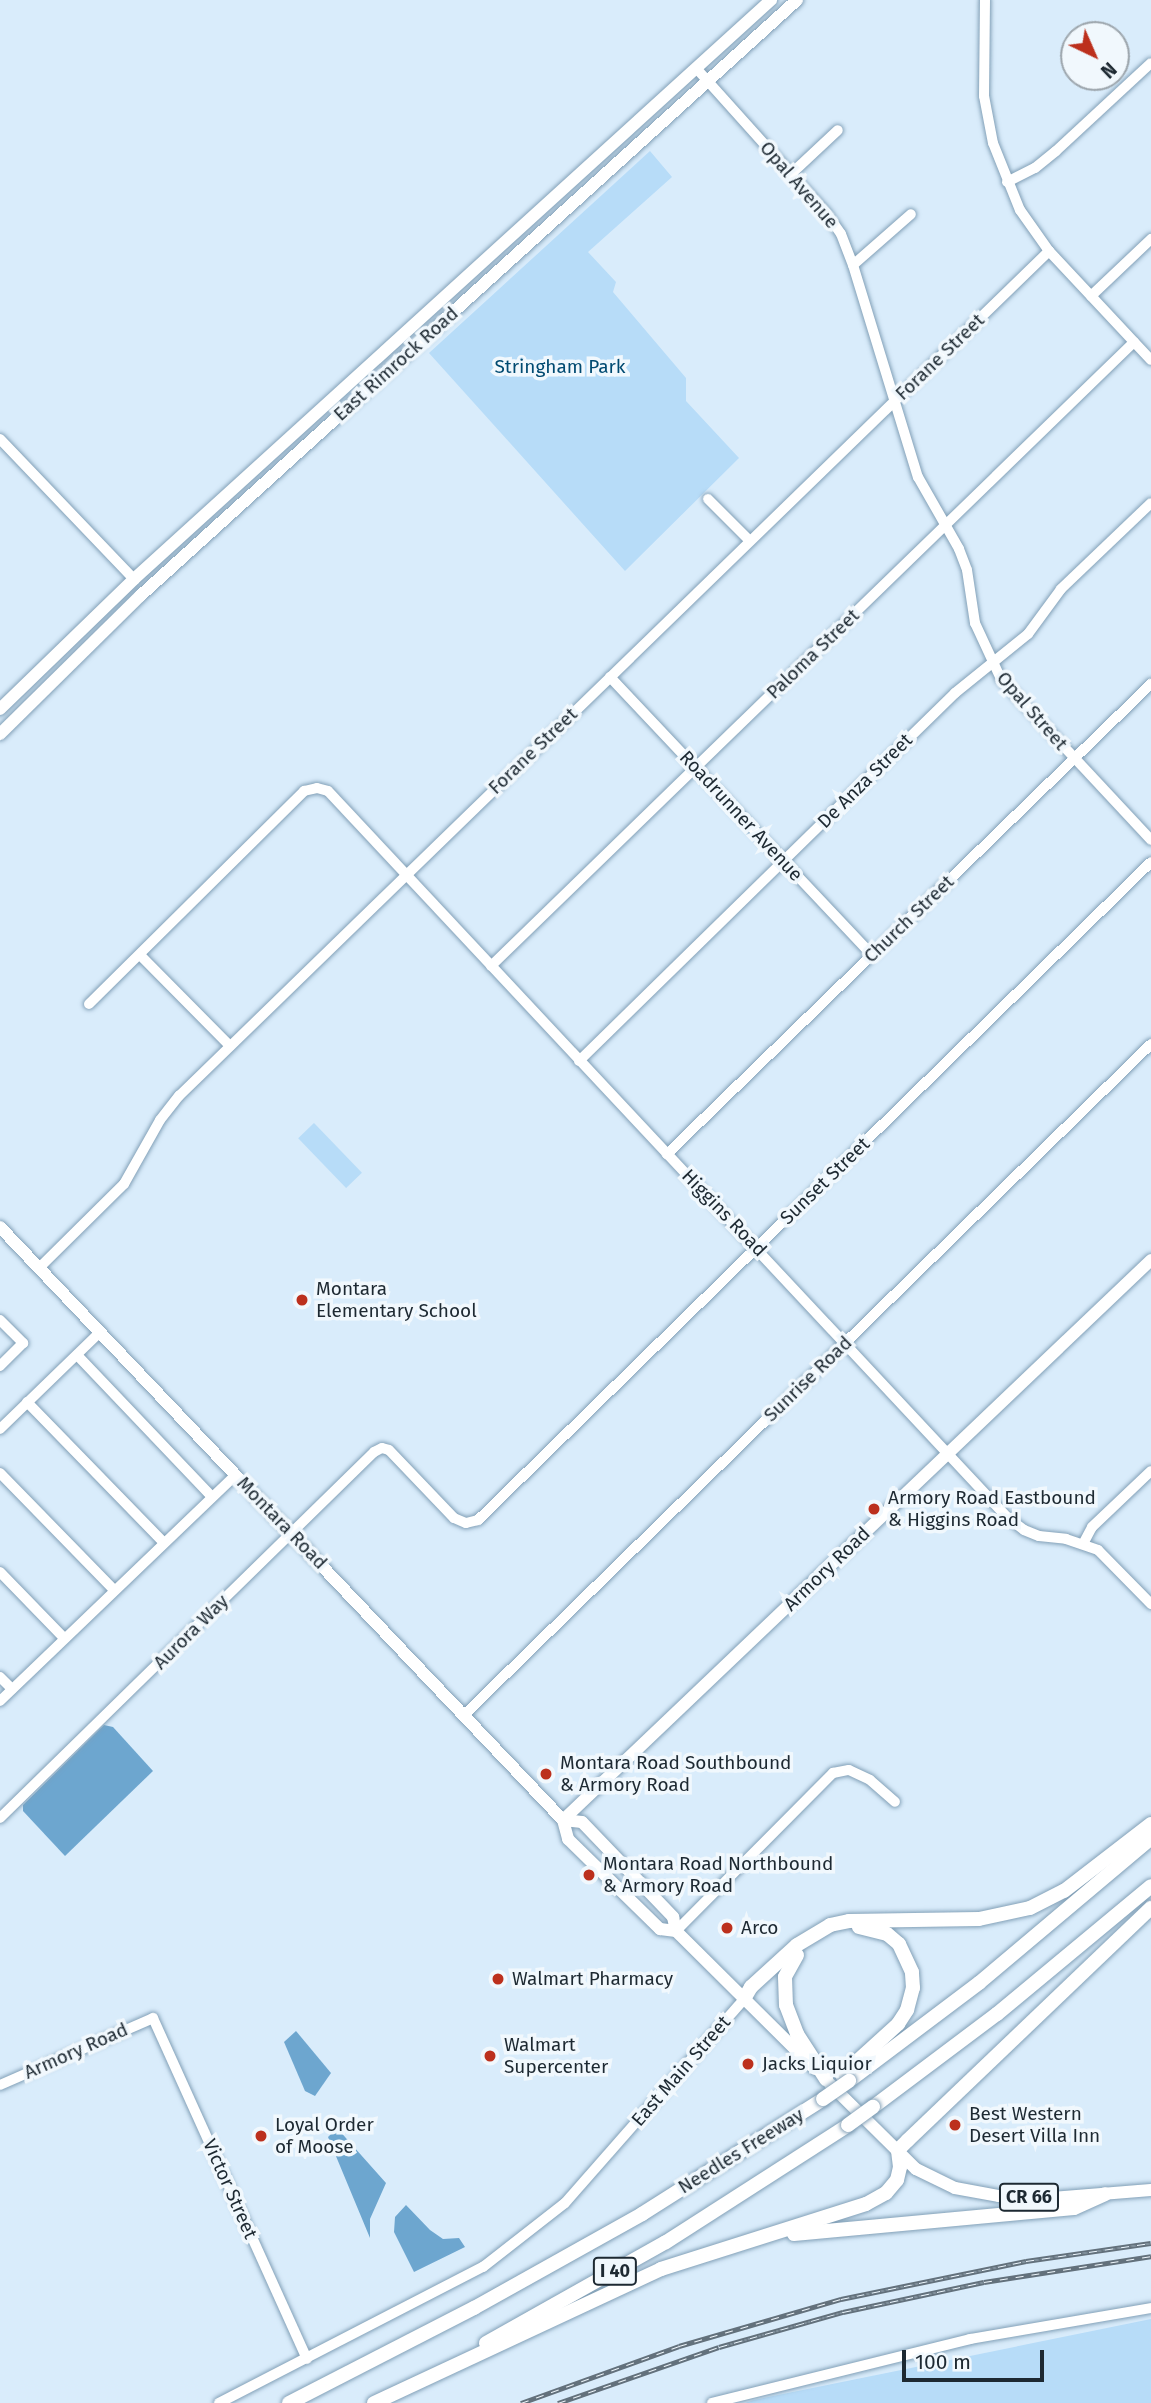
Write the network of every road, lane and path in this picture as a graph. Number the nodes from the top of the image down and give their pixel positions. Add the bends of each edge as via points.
1 (771, 0) edge
2 (797, 0) edge
3 (985, 0) edge
4 (1151, 63) edge
5 (696, 68) junction
6 (708, 82) junction
7 (838, 130) dead end
8 (792, 174) junction
9 (1007, 182) junction
10 (911, 214) dead end
11 (1151, 239) edge
12 (1049, 251) junction
13 (853, 265) junction
14 (1091, 296) junction
15 (1134, 342) junction
16 (1151, 360) edge
17 (895, 401) junction
18 (0, 439) edge
19 (708, 499) dead end
20 (1151, 503) edge
21 (945, 526) junction
22 (750, 541) junction
23 (134, 579) junction
24 (991, 663) junction
25 (610, 677) junction
26 (1151, 684) edge
27 (0, 709) edge
28 (0, 734) edge
29 (1073, 758) junction
30 (696, 768) junction
31 (1151, 840) edge
32 (784, 861) junction
33 (1151, 862) edge
34 (406, 873) junction
35 (140, 955) junction
36 (872, 955) junction
37 (491, 966) junction
38 (89, 1004) dead end
39 (1151, 1044) edge
40 (230, 1046) junction
41 (579, 1060) junction
42 (667, 1154) junction
43 (0, 1227) edge
44 (757, 1247) junction
45 (1151, 1260) edge
46 (39, 1268) junction
47 (0, 1320) edge
48 (100, 1332) junction
49 (844, 1343) junction
50 (76, 1355) junction
51 (0, 1366) edge
52 (27, 1402) junction
53 (0, 1429) edge
54 (382, 1448) joint
55 (948, 1453) junction
56 (1151, 1471) edge
57 (0, 1473) edge
58 (236, 1475) junction
59 (212, 1497) junction
60 (292, 1533) junction
61 (163, 1542) junction
62 (1083, 1544) junction
63 (0, 1572) edge
64 (114, 1590) junction
65 (1151, 1604) edge
66 (64, 1638) junction
67 (0, 1677) edge
68 (12, 1689) junction
69 (0, 1701) edge
70 (465, 1714) junction
71 (895, 1802) dead end
72 (0, 1818) edge
73 (564, 1820) junction
74 (1151, 1824) edge
75 (1151, 1838) edge
76 (1151, 1886) edge
77 (1151, 1908) edge
78 (676, 1931) junction
79 (797, 1955) junction
80 (744, 1999) junction
81 (152, 2018) joint
82 (845, 2078) junction
83 (826, 2079) junction
84 (0, 2085) edge
85 (898, 2150) junction
86 (1151, 2190) edge
87 (1105, 2194) junction
88 (765, 2236) junction
89 (1151, 2308) edge
90 (307, 2359) junction
91 (219, 2403) edge
92 (289, 2403) edge
93 (374, 2403) edge
94 (712, 2403) edge

1 - 5 main road, East Rimrock Road
2 - 6 main road, East Rimrock Road
3 - 9 street via 984,96
4 - 9 street via 1046,159
5 - 6 street, Opal Avenue
5 - 23 main road, East Rimrock Road
6 - 8 street, Opal Avenue
6 - 28 main road, East Rimrock Road via 141,596
7 - 8 street
8 - 13 street, Opal Avenue via 828,214
9 - 12 street via 1026,220
10 - 13 street
11 - 14 street
12 - 14 street
12 - 17 street, Forane Street
13 - 17 street, Opal Avenue
14 - 15 street
15 - 16 street
15 - 21 street, Paloma Street
17 - 21 street, Opal Street via 918,477
17 - 22 street, Forane Street
18 - 23 street
19 - 22 street
20 - 24 street, De Anza Street via 1061,589 1028,634
21 - 24 street, Opal Street via 967,570 975,623
21 - 30 street, Paloma Street
22 - 25 street, Forane Street
23 - 27 main road, East Rimrock Road
24 - 29 street, Opal Street via 1013,695
24 - 32 street, De Anza Street
25 - 30 street, Roadrunner Avenue
25 - 34 street, Forane Street
26 - 29 street, Church Street
29 - 31 street, Opal Street
29 - 36 street, Church Street
30 - 32 street, Roadrunner Avenue
30 - 37 street, Paloma Street
32 - 36 street, Roadrunner Avenue
32 - 41 street, De Anza Street
33 - 44 street, Sunset Street
34 - 35 street, Higgins Road via 328,792 317,788 304,791
34 - 37 street, Higgins Road
34 - 40 street, Forane Street
35 - 38 street
35 - 40 street
36 - 42 street, Church Street
37 - 41 street, Higgins Road
39 - 49 street, Sunrise Road
40 - 46 street, Forane Street via 160,1120 124,1184
41 - 42 street, Higgins Road
42 - 44 street, Higgins Road
43 - 46 main road, Montara Road
44 - 49 street, Higgins Road
44 - 54 street, Sunset Street via 478,1520 466,1523 454,1518
45 - 55 main road, Armory Road
46 - 48 main road, Montara Road
47 - 51 street via 23,1343
48 - 50 street
48 - 58 main road, Montara Road
49 - 55 street, Higgins Road
49 - 70 street, Sunrise Road
50 - 52 street
50 - 59 street
52 - 53 street
52 - 61 street
54 - 60 street, Aurora Way
55 - 62 street, Higgins Road via 1024,1531
55 - 73 main road, Armory Road
56 - 62 street via 1091,1527
57 - 64 street
58 - 59 street
58 - 60 main road, Montara Road
59 - 61 street
60 - 70 main road, Montara Road
60 - 72 street, Aurora Way
61 - 64 street
62 - 65 street, Higgins Road via 1107,1557
63 - 66 street
64 - 66 street
66 - 68 street
67 - 68 street
68 - 69 street
70 - 73 main road, Montara Road
71 - 78 street via 870,1780 849,1770 833,1773
73 - 78 main road, Montara Road via 582,1822 673,1917
73 - 78 main road, Montara Road via 568,1839 660,1929
74 - 80 highway via 1064,1891 1030,1908 979,1919 830,1925 797,1945
75 - 82 highway, Needles Freeway / I 40 via 990,1975
76 - 93 highway, Needles Freeway / I 40, bridge via 1029,1988 848,2125 666,2242
77 - 85 highway
78 - 80 main road, Montara Road
79 - 80 highway
79 - 82 highway via 824,1936 857,1927 887,1934 907,1956 913,1988 907,2010
79 - 83 highway via 785,1977 786,2005 797,2034
80 - 83 main road, East Main Street / CR 66
80 - 90 street, East Main Street via 565,2203 483,2267
81 - 84 street, Armory Road
81 - 90 street, Victor Street
82 - 92 highway, Needles Freeway / I 40, bridge via 730,2159 532,2276
83 - 85 main road, East Main Street / CR 66
85 - 87 main road, East Main Street / CR 66 via 916,2169 971,2193 1052,2198
85 - 88 highway via 897,2180 886,2193 866,2204
86 - 87 main road, East Main Street / CR 66
87 - 88 highway via 1074,2208
88 - 93 highway via 661,2269
89 - 94 street via 970,2339
90 - 91 street, East Main Street

